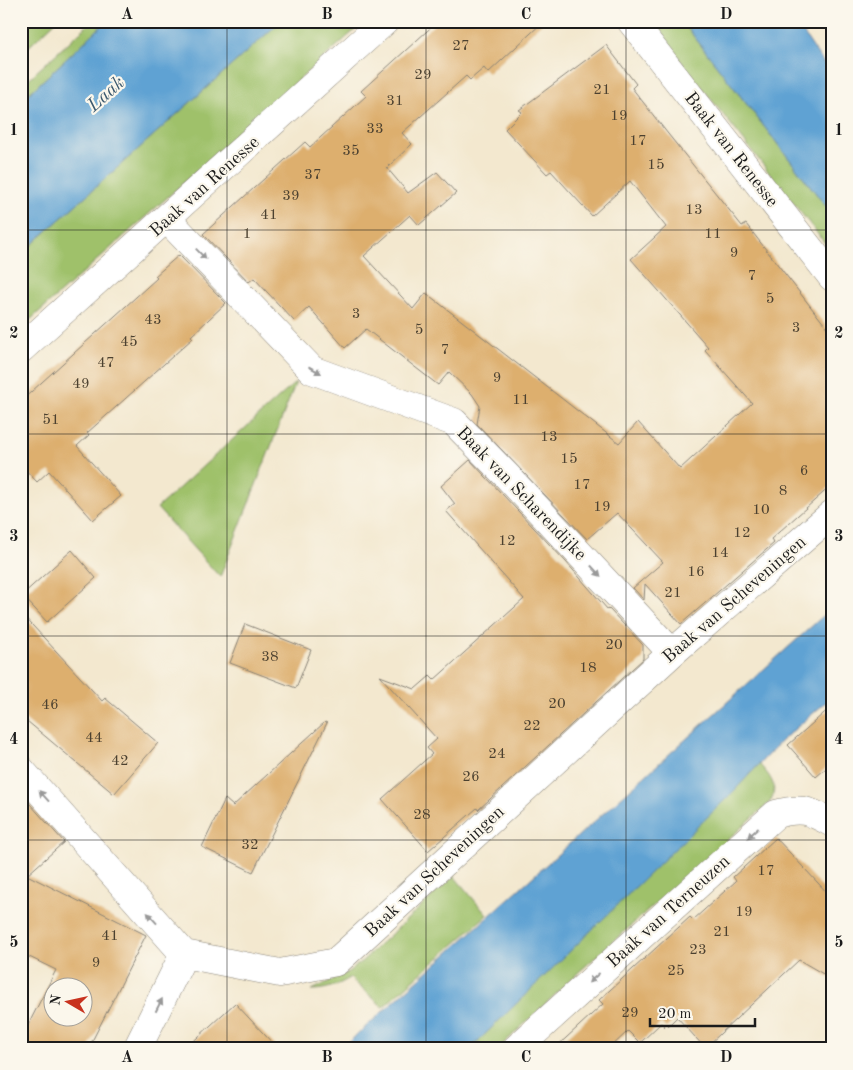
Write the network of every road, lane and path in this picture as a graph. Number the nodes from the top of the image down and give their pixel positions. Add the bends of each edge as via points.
1 (385, 21) edge
2 (631, 21) edge
3 (168, 219) junction
4 (832, 277) edge
5 (21, 349) edge
6 (832, 514) edge
7 (672, 653) junction
8 (21, 770) edge
9 (832, 823) edge
10 (184, 954) junction
11 (137, 1049) edge
12 (516, 1049) edge

1 - 3 street, Baak van Renesse
2 - 4 street, Baak van Renesse
3 - 5 street, Baak van Renesse
3 -> 7 street, Baak van Scharendijke via 312,370 454,422
6 - 7 street, Baak van Scheveningen
7 - 10 street, Baak van Scheveningen via 336,962 280,973
10 -> 8 street
9 -> 12 street, Baak van Terneuzen via 814,813 794,809 776,814
11 -> 10 street

